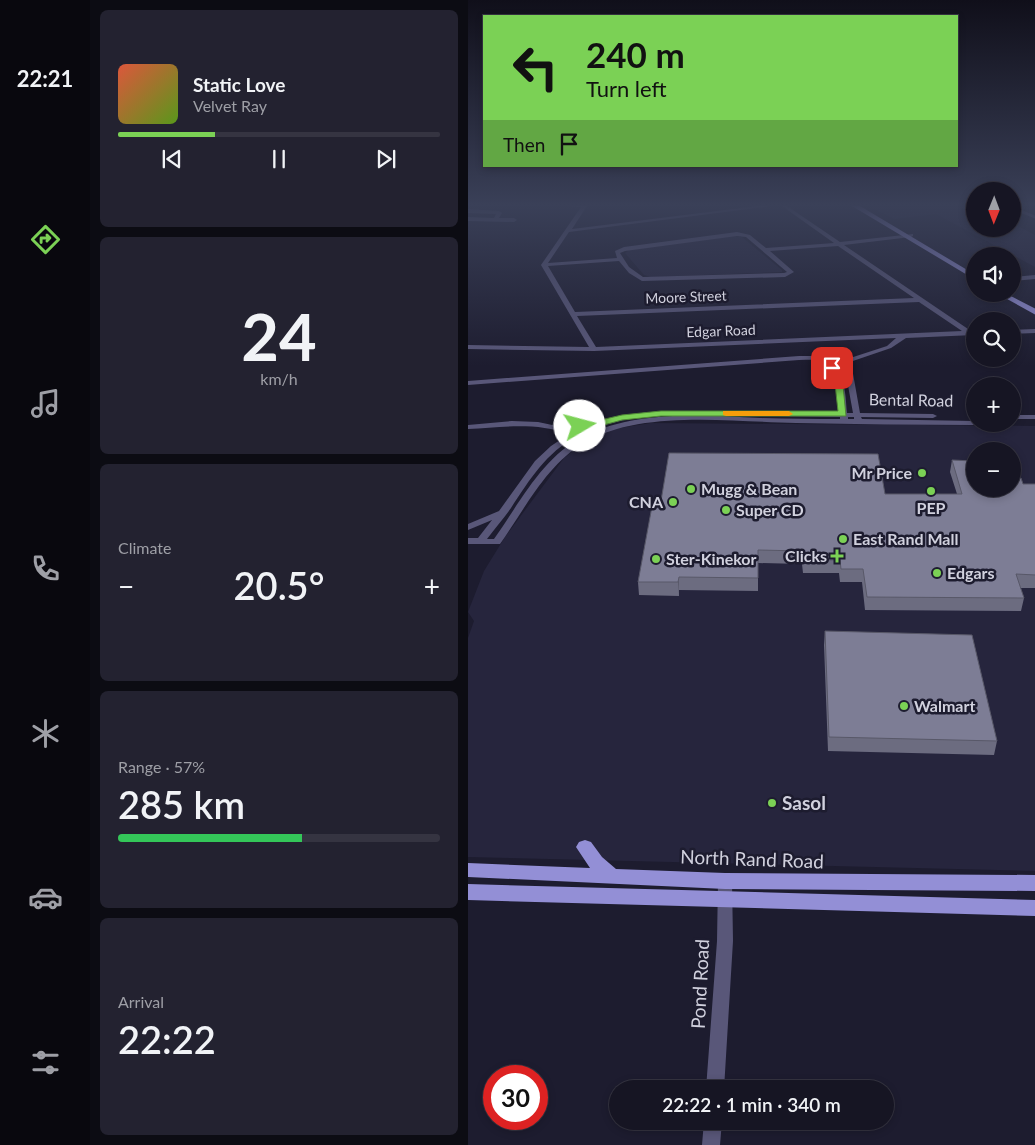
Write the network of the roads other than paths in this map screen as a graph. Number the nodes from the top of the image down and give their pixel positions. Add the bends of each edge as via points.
1 (548, 259) edge
2 (615, 259) edge
3 (620, 259) edge
4 (777, 259) edge
5 (861, 259) edge
6 (946, 259) edge
7 (951, 259) edge
8 (544, 265) junction
9 (966, 268) edge
10 (966, 273) edge
11 (1036, 277) edge
12 (1021, 278) edge
13 (919, 300) junction
14 (1021, 300) edge
15 (1016, 302) edge
16 (1036, 309) edge
17 (574, 314) junction
18 (1036, 314) edge
19 (966, 329) edge
20 (1036, 331) edge
21 (1021, 332) edge
22 (966, 333) edge
23 (904, 336) junction
24 (468, 347) edge
25 (594, 349) junction
26 (841, 363) junction
27 (468, 383) edge
28 (468, 389) edge
29 (966, 416) edge
30 (1021, 417) edge
31 (1036, 417) edge
32 (844, 418) junction
33 (858, 418) junction
34 (600, 423) junction
35 (966, 423) edge
36 (1021, 423) edge
37 (550, 424) junction
38 (1036, 424) edge
39 (470, 428) edge
40 (576, 433) junction
41 (586, 438) junction
42 (551, 448) junction
43 (504, 510) junction
44 (468, 527) edge
45 (468, 532) edge
46 (484, 537) junction
47 (468, 541) edge
48 (585, 848) dead end
49 (468, 870) edge
50 (611, 875) junction
51 (725, 881) junction
52 (1036, 881) edge
53 (468, 892) edge
54 (724, 900) junction
55 (1036, 908) edge
56 (716, 1080) edge
57 (713, 1130) edge
58 (712, 1145) edge

1 - 8 street
2 - 8 street
3 - 4 street via 636,276 647,279 785,275 792,272
5 - 13 street
6 - 10 main road
7 - 9 main road
8 - 17 street
11 - 12 street
13 - 17 street, Moore Street
13 - 19 street
14 - 16 main road
15 - 18 main road
17 - 25 street
20 - 21 street
22 - 23 street, Edgar Road
23 - 25 street, Edgar Road
23 - 26 street via 889,347
24 - 25 street, Edgar Road
26 - 27 street via 799,358
26 - 33 street via 849,372
28 - 32 street via 820,365 832,368 838,375
29 - 33 street, Bental Road
30 - 31 street
32 - 33 street, Bental Road
32 - 34 street, Bental Road via 661,413
32 - 41 street, Bental Road via 659,420 623,425
33 - 35 street, Bental Road
34 - 37 street via 580,426
34 - 40 street, Bental Road
36 - 38 street
37 - 39 street
37 - 40 street
37 - 42 street via 561,433
40 - 41 street
40 - 42 street, Bental Road
41 - 46 street, Bental Road via 562,455 499,539
42 - 43 street, Bental Road
43 - 44 street via 483,523
43 - 46 street, Bental Road
45 - 46 street
46 - 47 street
48 - 50 main road
49 - 50 main road, North Rand Road
50 - 51 main road, North Rand Road
51 - 52 main road, North Rand Road
51 - 54 street, Pond Road
53 - 54 main road
54 - 55 main road
54 - 56 street, Pond Road via 725,941
57 - 58 street

